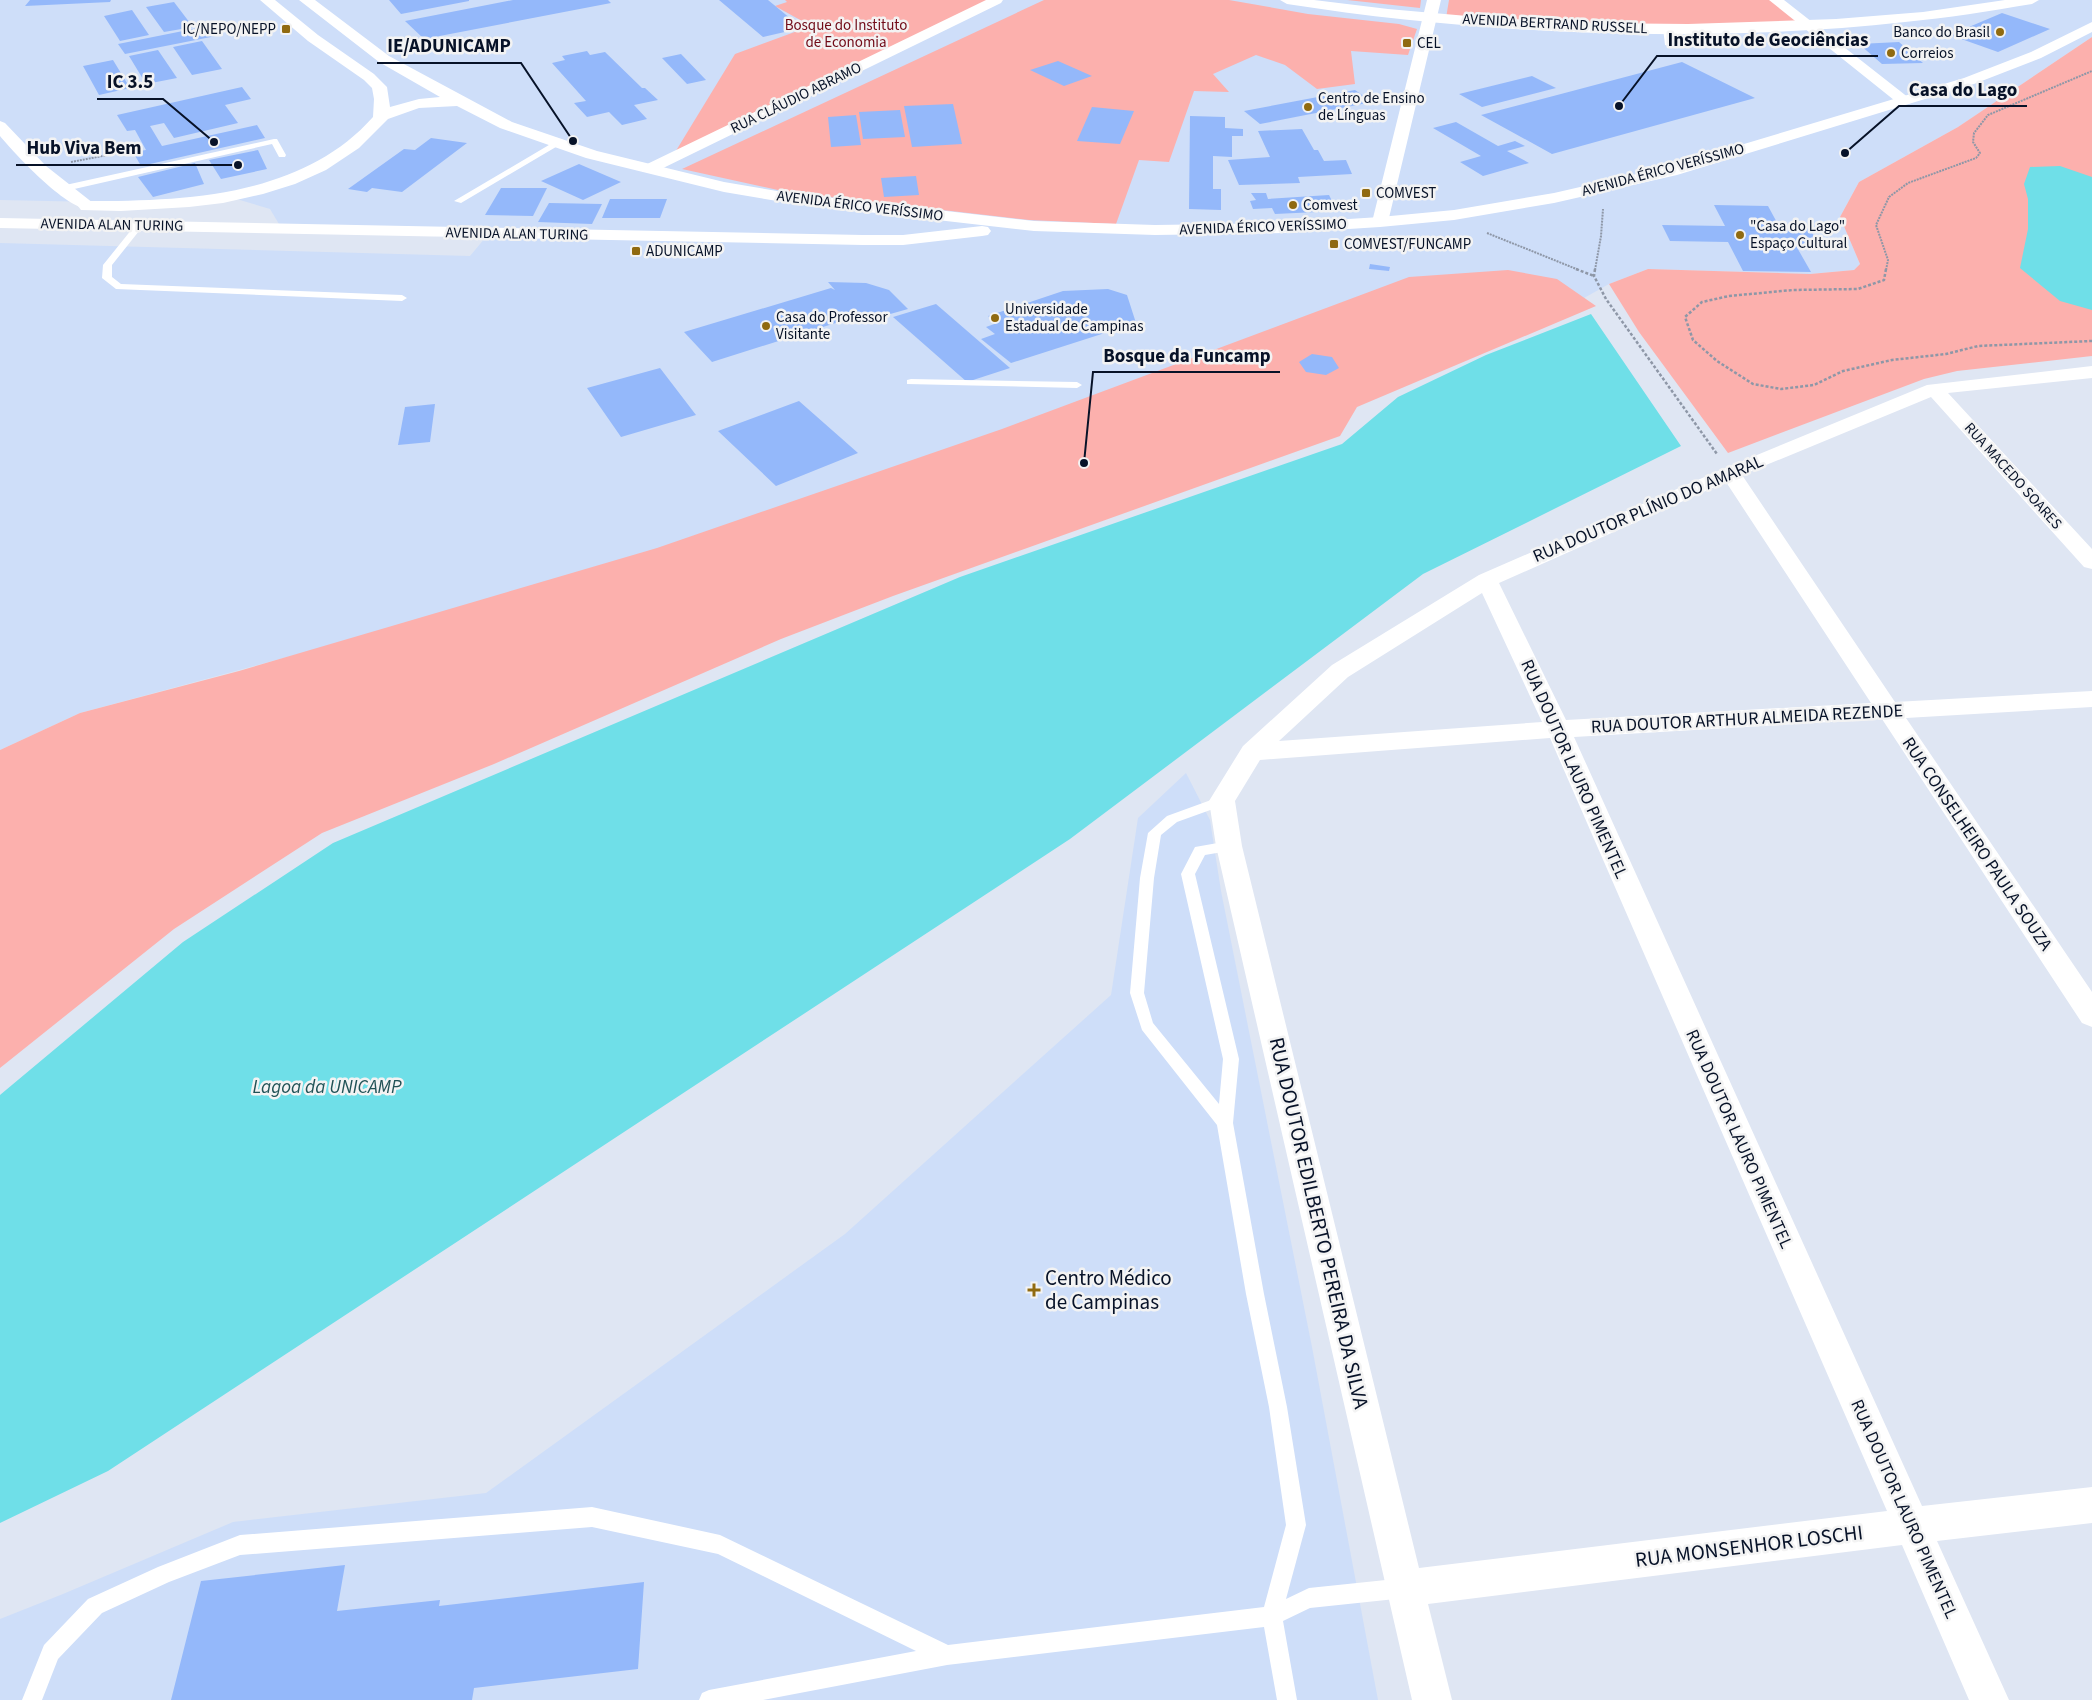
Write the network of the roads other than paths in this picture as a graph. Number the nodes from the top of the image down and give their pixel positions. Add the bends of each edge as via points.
1 (267, 0) edge
2 (306, 0) edge
3 (996, 0) edge
4 (1287, 0) edge
5 (1434, 0) edge
6 (1776, 0) edge
7 (2032, 0) edge
8 (1428, 17) junction
9 (1807, 25) junction
10 (2092, 26) edge
11 (1666, 30) junction
12 (1669, 45) dead end
13 (384, 59) junction
14 (352, 66) junction
15 (463, 101) junction
16 (1904, 101) junction
17 (382, 116) junction
18 (0, 126) edge
19 (557, 144) junction
20 (282, 155) dead end
21 (649, 169) junction
22 (285, 182) junction
23 (60, 197) junction
24 (789, 198) junction
25 (458, 201) dead end
26 (1380, 222) junction
27 (0, 223) edge
28 (139, 226) junction
29 (1034, 226) junction
30 (297, 230) junction
31 (735, 237) junction
32 (402, 298) dead end
33 (2092, 372) edge
34 (911, 382) dead end
35 (1077, 385) dead end
36 (1934, 389) junction
37 (1730, 473) junction
38 (2092, 562) edge
39 (1487, 580) junction
40 (2092, 699) edge
41 (1887, 711) junction
42 (1558, 730) junction
43 (1252, 752) junction
44 (1222, 800) junction
45 (1229, 846) junction
46 (2092, 1015) edge
47 (1225, 1123) junction
48 (2092, 1505) edge
49 (1911, 1526) junction
50 (1406, 1588) junction
51 (1272, 1616) junction
52 (947, 1655) junction
53 (32, 1700) edge
54 (709, 1700) edge
55 (1287, 1700) edge
56 (1432, 1700) edge
57 (1989, 1700) edge

1 - 14 street
2 - 13 street, AVENIDA ÉRICO VERÍSSIMO
3 - 21 street, RUA CLÁUDIO ABRAMO
4 - 8 street, AVENIDA BERTRAND RUSSELL
5 - 8 street
6 - 9 street
7 - 9 street, AVENIDA BERTRAND RUSSELL via 1887,20
8 - 11 street, AVENIDA BERTRAND RUSSELL
8 - 26 street
9 - 11 street, AVENIDA BERTRAND RUSSELL
9 - 16 street
10 - 16 street, AVENIDA ÉRICO VERÍSSIMO via 2029,58
11 - 12 lane
13 - 14 street via 371,65
13 - 15 street, AVENIDA ÉRICO VERÍSSIMO
14 - 17 street via 369,76 379,87
15 - 17 street via 419,103
15 - 19 street, AVENIDA ÉRICO VERÍSSIMO via 506,125
16 - 26 street, AVENIDA ÉRICO VERÍSSIMO via 1671,171 1520,205 1454,216
17 - 22 street via 349,148
18 - 23 street
19 - 21 street, AVENIDA ÉRICO VERÍSSIMO
19 - 25 lane
20 - 23 lane via 274,141
21 - 24 street, AVENIDA ÉRICO VERÍSSIMO
22 - 23 street, AVENIDA ALAN TURING via 200,201 136,206 88,206
22 - 30 street via 271,193 265,208 269,218 278,225
24 - 29 street, AVENIDA ÉRICO VERÍSSIMO
24 - 31 street via 804,208 801,220 770,233
26 - 29 street, AVENIDA ÉRICO VERÍSSIMO via 1286,228 1156,230
27 - 28 street, AVENIDA ALAN TURING
28 - 30 street, AVENIDA ALAN TURING
28 - 32 lane via 108,265 107,278 119,287
29 - 31 street, AVENIDA ALAN TURING via 903,240
30 - 31 street, AVENIDA ALAN TURING
33 - 36 street, RUA DOUTOR PLÍNIO DO AMARAL
34 - 35 lane
36 - 37 street, RUA DOUTOR PLÍNIO DO AMARAL
36 - 38 street, RUA MACEDO SOARES
37 - 39 street, RUA DOUTOR PLÍNIO DO AMARAL
37 - 41 street, RUA CONSELHEIRO PAULA SOUZA
39 - 42 street, RUA DOUTOR LAURO PIMENTEL
39 - 43 street, RUA DOUTOR PLÍNIO DO AMARAL via 1340,671
40 - 41 street, RUA DOUTOR ARTHUR ALMEIDA REZENDE
41 - 42 street, RUA DOUTOR ARTHUR ALMEIDA REZENDE
41 - 46 street, RUA CONSELHEIRO PAULA SOUZA
42 - 43 street, RUA DOUTOR ARTHUR ALMEIDA REZENDE
42 - 49 street, RUA DOUTOR LAURO PIMENTEL
43 - 44 street
44 - 45 street, RUA DOUTOR EDILBERTO PEREIRA DA SILVA
44 - 47 lane via 1172,819 1155,833 1147,878 1137,993 1147,1026
45 - 47 lane via 1200,851 1188,874 1231,1059
45 - 50 street, RUA DOUTOR EDILBERTO PEREIRA DA SILVA
47 - 51 lane via 1278,1407 1296,1525
48 - 49 street, RUA MONSENHOR LOSCHI
49 - 50 street, RUA MONSENHOR LOSCHI
49 - 57 street, RUA DOUTOR LAURO PIMENTEL
50 - 51 lane via 1310,1598
50 - 56 street, RUA DOUTOR EDILBERTO PEREIRA DA SILVA
51 - 52 lane
51 - 55 lane
52 - 53 lane via 720,1545 592,1517 240,1545 95,1606 52,1652
52 - 54 lane

